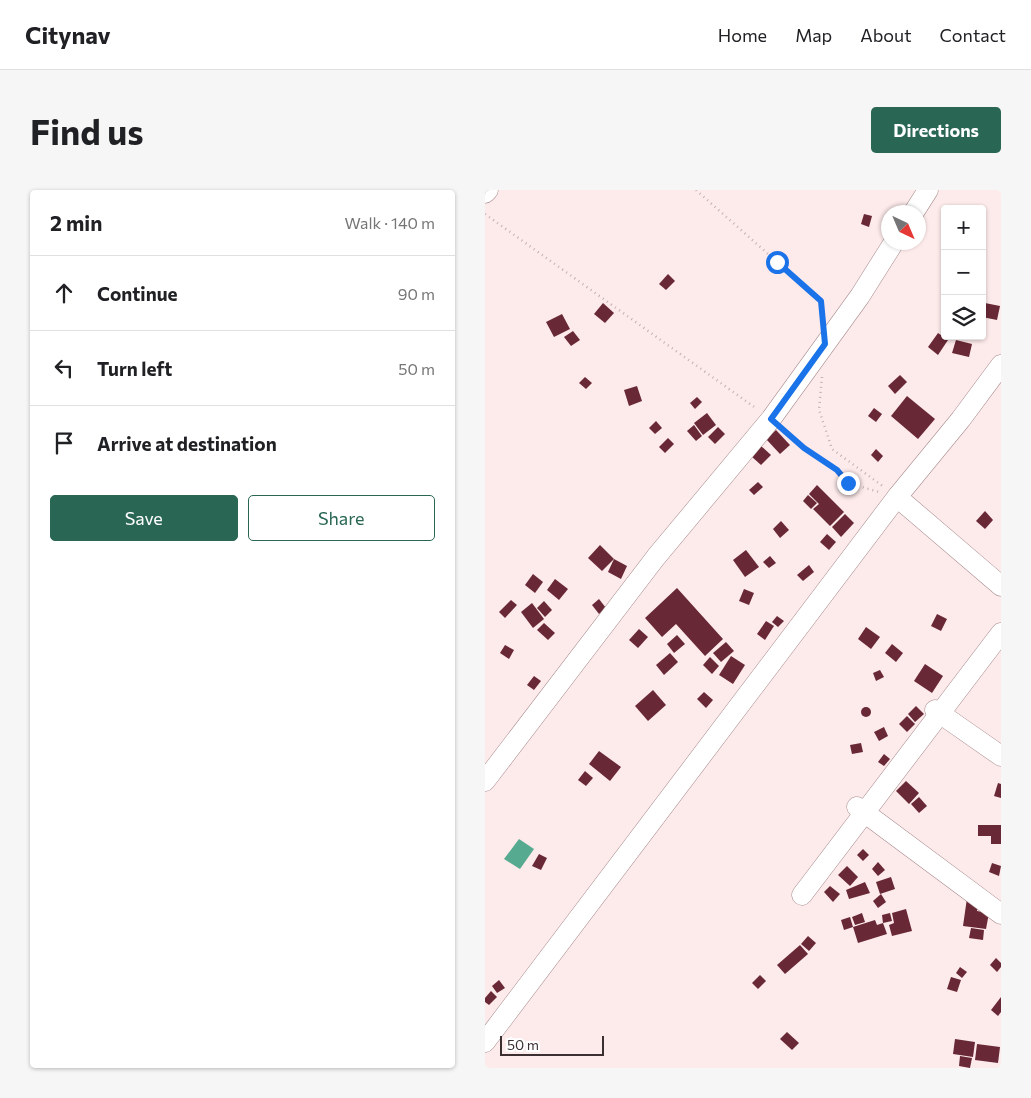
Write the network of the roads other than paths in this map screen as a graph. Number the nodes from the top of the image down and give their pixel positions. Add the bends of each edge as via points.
1 (488, 190) edge
2 (928, 190) edge
3 (485, 193) edge
4 (918, 205) edge
5 (889, 250) edge
6 (1001, 365) edge
7 (897, 497) junction
8 (1001, 586) edge
9 (1001, 632) edge
10 (935, 710) dead end
11 (1001, 756) edge
12 (485, 781) edge
13 (857, 808) dead end
14 (802, 895) dead end
15 (1001, 914) edge
16 (485, 1042) edge

1 - 3 street
2 - 4 street
5 - 12 street via 860,296 771,419 656,557
6 - 7 street
7 - 8 street
7 - 16 street
9 - 14 street
10 - 11 street
13 - 15 street

